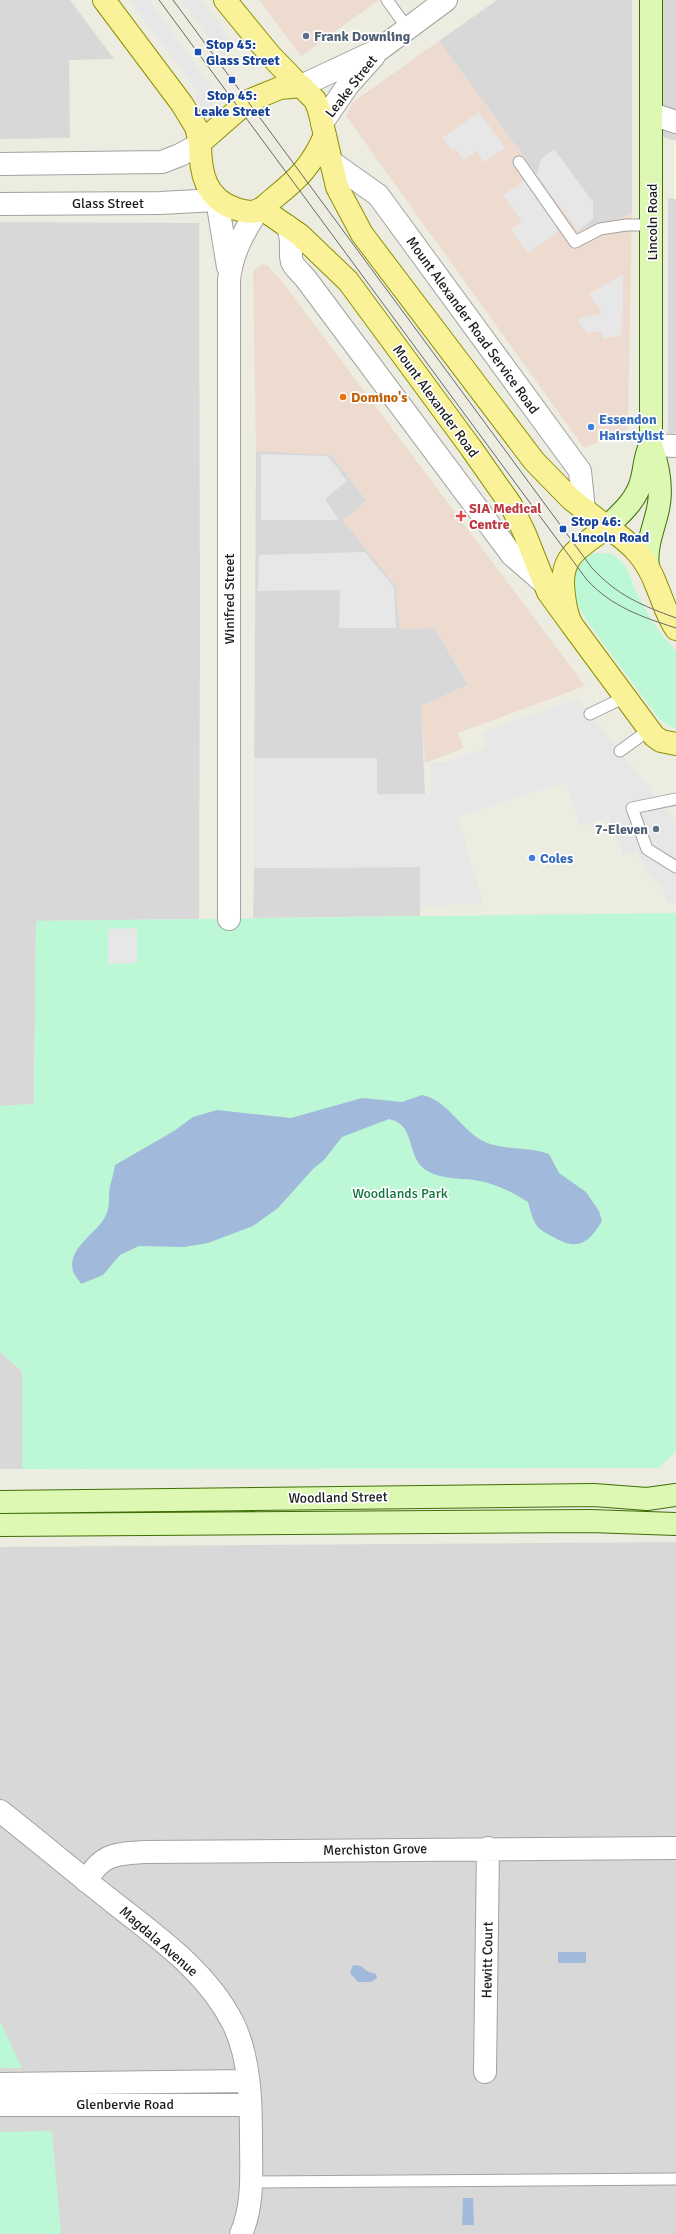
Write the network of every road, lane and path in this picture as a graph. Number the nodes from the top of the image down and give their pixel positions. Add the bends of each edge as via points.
1 (104, 0) edge
2 (225, 0) edge
3 (387, 0) edge
4 (446, 0) edge
5 (652, 0) edge
6 (408, 29) junction
7 (380, 49) junction
8 (300, 85) junction
9 (652, 114) junction
10 (676, 122) edge
11 (324, 129) junction
12 (200, 144) junction
13 (330, 161) junction
14 (519, 162) dead end
15 (0, 164) edge
16 (216, 200) junction
17 (0, 204) edge
18 (258, 210) junction
19 (652, 225) junction
20 (287, 226) junction
21 (229, 280) junction
22 (651, 444) junction
23 (676, 446) edge
24 (584, 510) junction
25 (607, 526) junction
26 (652, 576) junction
27 (543, 582) junction
28 (676, 600) edge
29 (572, 625) junction
30 (676, 629) edge
31 (625, 697) junction
32 (590, 714) dead end
33 (649, 730) junction
34 (676, 744) edge
35 (620, 751) dead end
36 (676, 755) edge
37 (676, 799) edge
38 (676, 867) edge
39 (229, 919) dead end
40 (676, 1495) edge
41 (439, 1497) junction
42 (0, 1502) edge
43 (439, 1522) junction
44 (676, 1524) edge
45 (0, 1525) edge
46 (0, 1811) edge
47 (488, 1848) junction
48 (676, 1848) edge
49 (86, 1881) junction
50 (485, 2072) dead end
51 (248, 2081) junction
52 (0, 2084) edge
53 (65, 2094) junction
54 (0, 2105) edge
55 (250, 2105) junction
56 (676, 2179) edge
57 (251, 2182) junction
58 (241, 2234) edge

1 - 12 main road via 182,104 196,127
2 - 8 main road via 270,55
3 - 6 lane
4 - 6 street, Leake Street
5 - 9 main road, Lincoln Road
6 - 7 street, Leake Street
7 - 8 street, Leake Street
7 - 11 street, Leake Street via 348,85
8 - 11 main road via 315,100
8 - 12 main road via 280,88 248,101
9 - 10 street
9 - 19 main road, Lincoln Road
11 - 13 main road
11 - 18 main road via 314,157 300,177
12 - 15 street via 174,158 155,163
12 - 16 main road via 207,184
13 - 24 main road via 343,201 362,234 519,444 539,468
13 - 24 street, Mount Alexander Road Service Road via 378,195 580,471
14 - 19 lane via 575,242 600,229
16 - 17 street, Glass Street
16 - 18 main road via 242,210
16 - 21 street, Winifred Street
18 - 20 main road, Mount Alexander Road via 268,213
18 - 21 street, Winifred Street via 235,251
19 - 22 main road, Lincoln Road
20 - 27 main road, Mount Alexander Road via 348,281 484,465 521,523
20 - 27 street via 292,238 291,258 294,265 512,555
21 - 39 street, Winifred Street
22 - 23 street
22 - 25 main road, Lincoln Road via 638,491 626,508
22 - 26 main road, Lincoln Road via 660,492 648,548
24 - 25 main road
25 - 26 main road via 632,545
25 - 29 main road via 570,556 565,564 562,585
26 - 28 main road
26 - 30 main road
27 - 29 main road, Mount Alexander Road
29 - 31 main road, Mount Alexander Road
31 - 32 lane
31 - 33 main road, Mount Alexander Road
33 - 34 main road via 661,741
33 - 35 lane
33 - 36 main road via 661,745
37 - 38 lane via 632,808 647,849
40 - 41 main road, Woodland Street via 647,1499 594,1495
41 - 42 main road, Woodland Street
41 - 43 main road
43 - 44 main road, Woodland Street via 590,1521
43 - 45 main road, Woodland Street
46 - 49 street, Magdala Avenue
47 - 48 street, Merchiston Grove
47 - 49 street, Merchiston Grove via 128,1853 104,1859 96,1865
47 - 50 street, Hewitt Court
49 - 51 street, Magdala Avenue via 180,1956 210,1986 233,2024 243,2053
51 - 53 street, Glenbervie Road
51 - 55 street, Magdala Avenue
52 - 53 street, Glenbervie Road
53 - 54 street, Glenbervie Road
53 - 55 street, Glenbervie Road
55 - 57 street, Magdala Avenue
56 - 57 lane
57 - 58 street, Magdala Avenue via 246,2223

